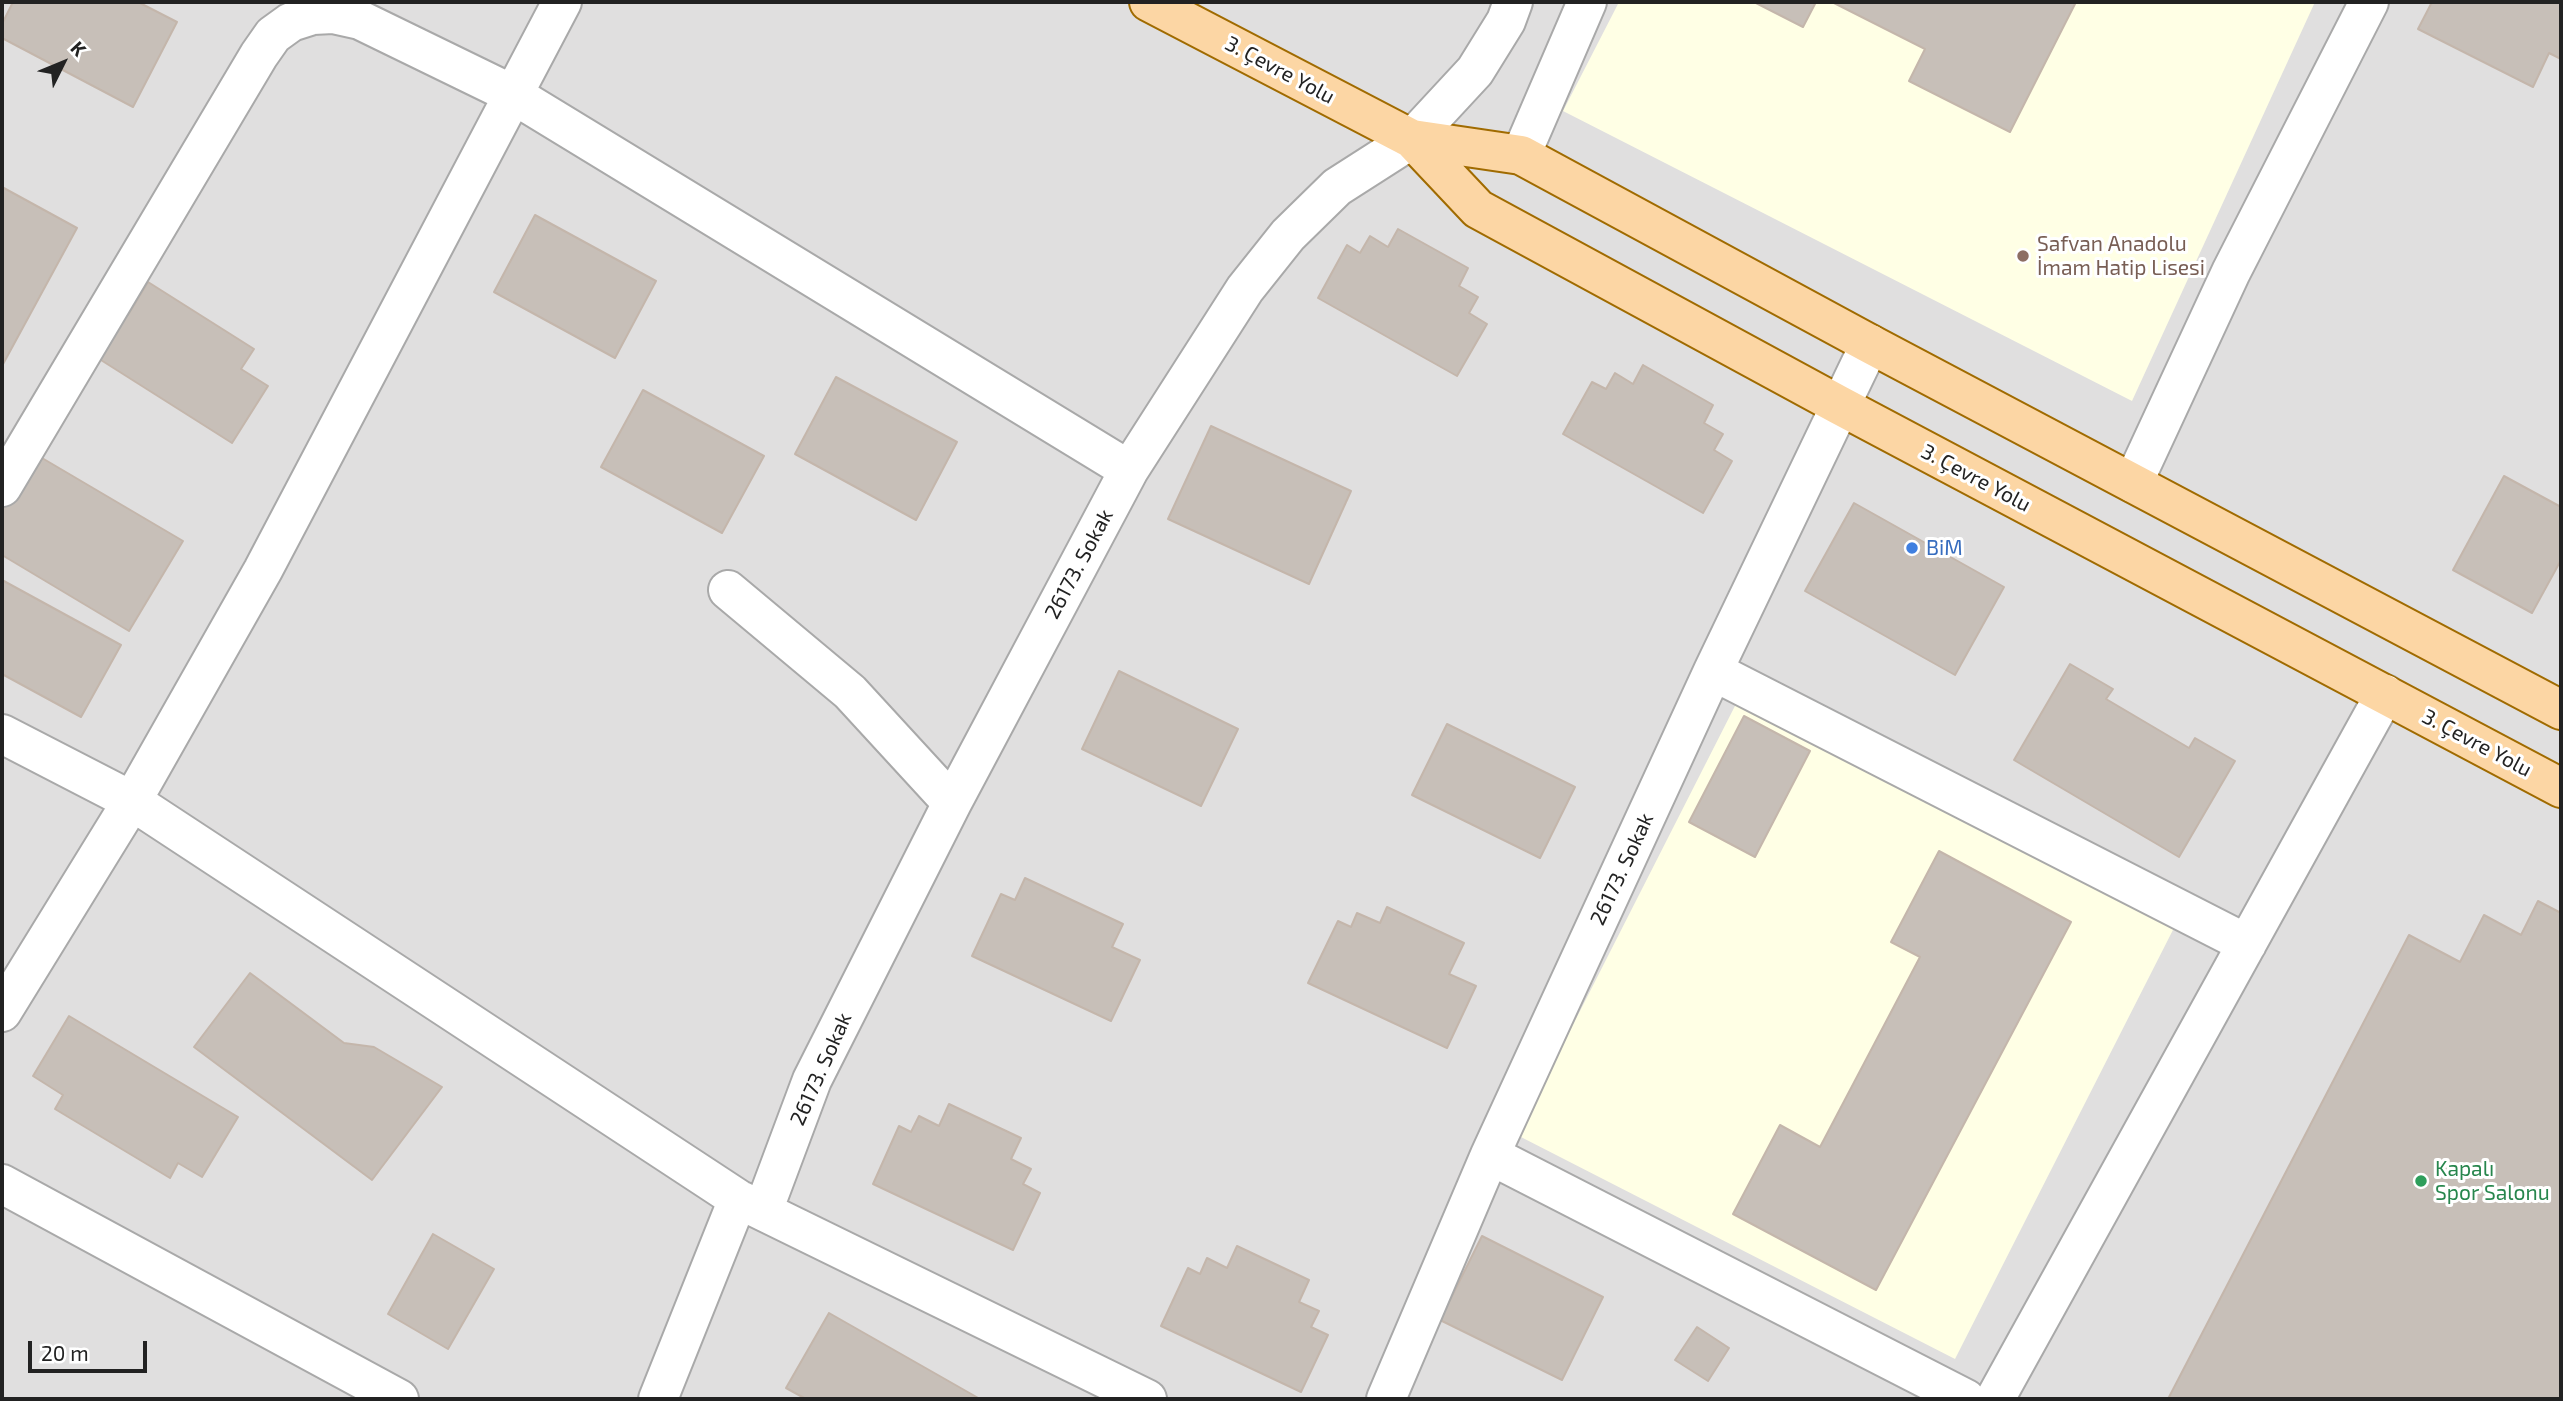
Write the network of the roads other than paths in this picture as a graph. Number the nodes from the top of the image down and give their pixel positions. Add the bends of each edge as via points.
1 (562, 2) edge
2 (1149, 2) edge
3 (1513, 2) edge
4 (1587, 2) edge
5 (2369, 2) edge
6 (514, 95) junction
7 (1412, 139) junction
8 (1521, 155) junction
9 (1870, 344) junction
10 (1839, 405) junction
11 (1129, 470) junction
12 (2133, 483) junction
13 (2, 487) edge
14 (728, 590) dead end
15 (1713, 671) junction
16 (2385, 694) junction
17 (2561, 710) edge
18 (2, 734) edge
19 (2561, 788) edge
20 (132, 801) junction
21 (952, 803) junction
22 (2247, 944) junction
23 (2, 1012) edge
24 (1490, 1155) junction
25 (2, 1185) edge
26 (751, 1205) junction
27 (399, 1399) edge
28 (658, 1399) edge
29 (1147, 1399) edge
30 (1386, 1399) edge
31 (1966, 1399) edge
32 (1994, 1399) edge

1 - 6 street
2 - 7 main road, 3. Çevre Yolu
3 - 7 street, 26173. Sokak via 1475,71
4 - 8 street
5 - 12 street via 2231,272
6 - 11 street
6 - 13 street via 359,20 313,15 291,22 273,35
6 - 20 street via 263,570
7 - 8 main road, 3. Çevre Yolu
7 - 10 main road, 3. Çevre Yolu via 1478,209
7 - 11 street, 26173. Sokak via 1337,187 1288,235 1245,289
8 - 9 main road, 3. Çevre Yolu
9 - 10 street, 26173. Sokak
9 - 12 main road, 3. Çevre Yolu
10 - 15 street, 26173. Sokak
10 - 16 main road, 3. Çevre Yolu
11 - 21 street, 26173. Sokak
12 - 17 main road, 3. Çevre Yolu
14 - 21 street via 850,692
15 - 22 street
15 - 24 street, 26173. Sokak
16 - 19 main road, 3. Çevre Yolu
16 - 22 street
18 - 20 street
20 - 23 street
20 - 26 street
21 - 26 street, 26173. Sokak
22 - 32 street
24 - 30 street, 26173. Sokak
24 - 31 street
25 - 27 street
26 - 28 street, 26173. Sokak
26 - 29 street

